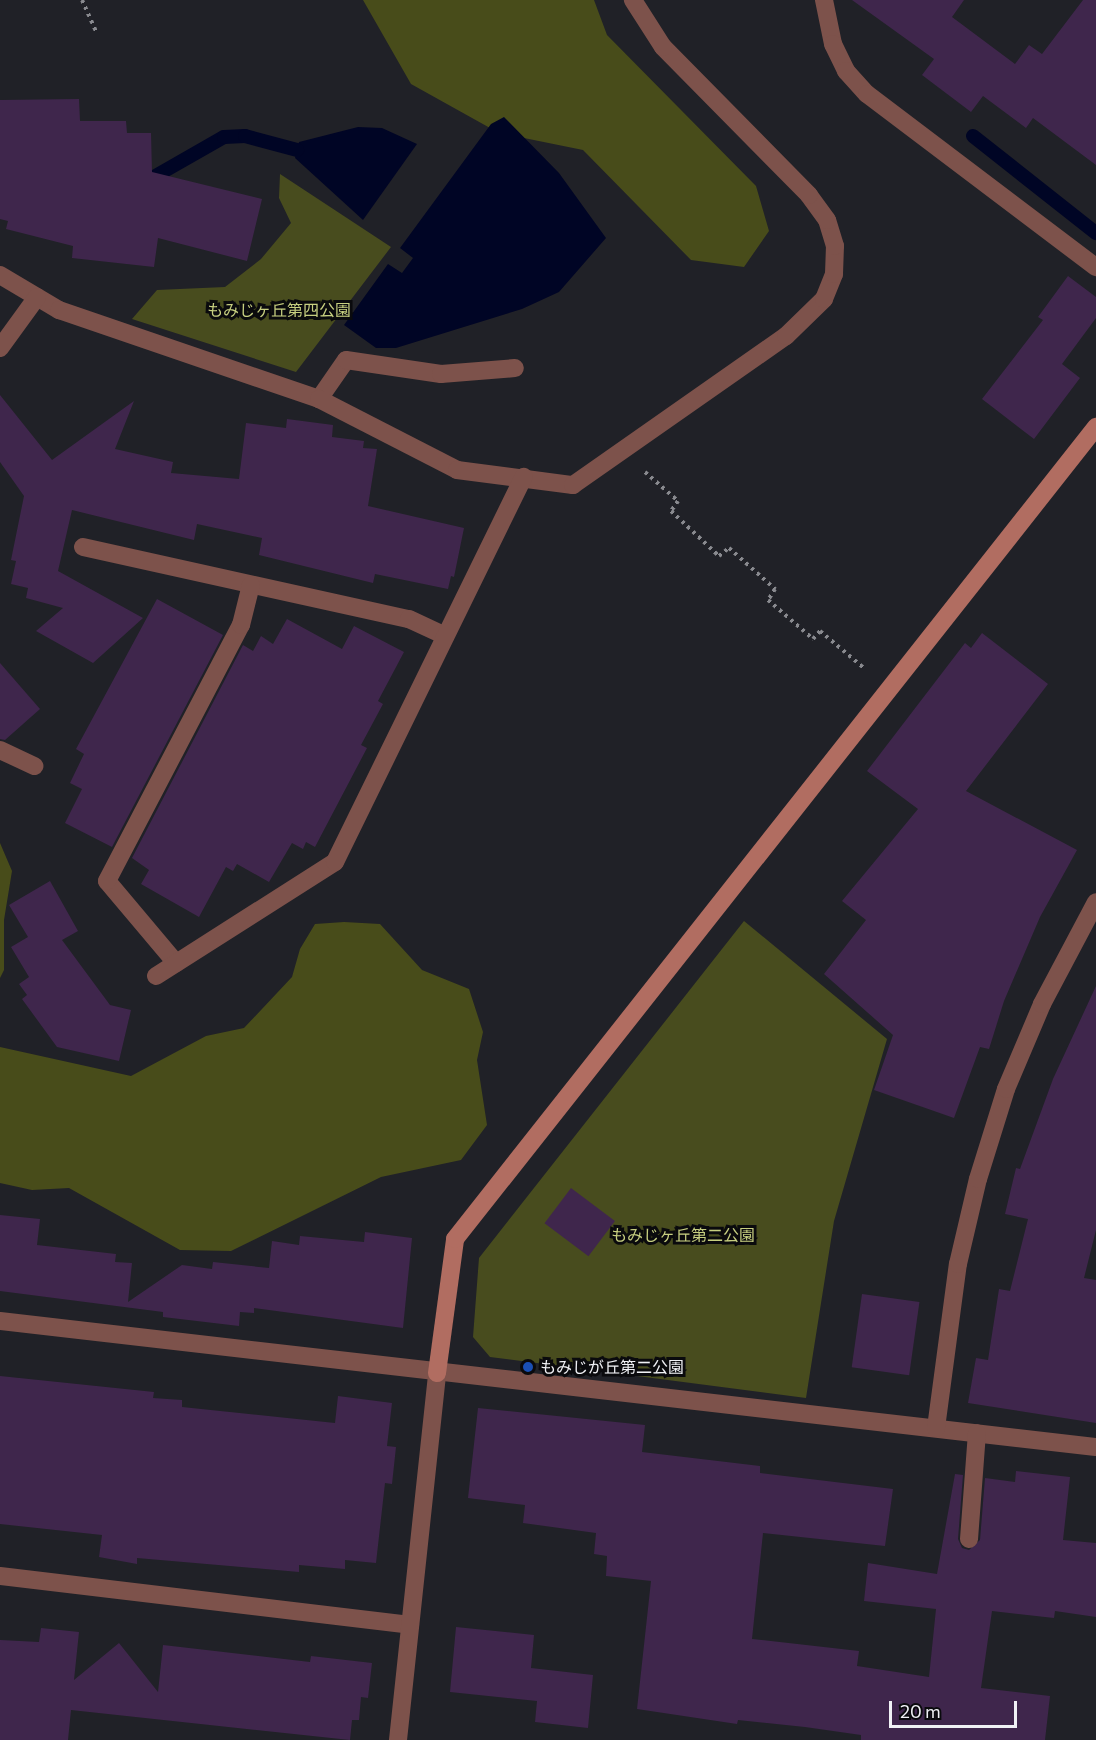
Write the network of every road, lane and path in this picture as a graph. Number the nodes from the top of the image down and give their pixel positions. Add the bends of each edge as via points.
1 (82, 0) edge
2 (633, 0) edge
3 (824, 0) edge
4 (96, 31) dead end
5 (1096, 267) edge
6 (0, 275) edge
7 (37, 297) junction
8 (0, 348) edge
9 (515, 368) dead end
10 (319, 399) junction
11 (1096, 427) edge
12 (643, 470) dead end
13 (524, 477) junction
14 (83, 547) dead end
15 (251, 585) junction
16 (445, 636) junction
17 (889, 689) junction
18 (0, 750) edge
19 (34, 766) dead end
20 (1096, 902) edge
21 (176, 963) junction
22 (156, 976) dead end
23 (0, 1321) edge
24 (437, 1373) junction
25 (936, 1428) junction
26 (977, 1433) junction
27 (1096, 1447) edge
28 (969, 1539) dead end
29 (0, 1576) edge
30 (410, 1625) junction
31 (398, 1740) edge

1 - 4 path
2 - 13 street via 663,47 809,195 827,220 835,246 834,274 824,299 786,336 588,476 573,485
3 - 5 street via 833,44 846,71 867,94
6 - 7 street
7 - 8 street
7 - 10 street via 59,310
9 - 10 street via 441,374 346,360
10 - 13 street via 457,470
11 - 17 street
12 - 17 path via 678,501 670,511 719,556 729,548 775,589 768,600 813,639 820,631
13 - 16 street
14 - 15 street
15 - 16 street via 409,619
15 - 21 street via 241,625 106,881
16 - 21 street via 335,862
17 - 24 street via 455,1239
18 - 19 street
20 - 25 street via 1042,1004 1006,1089 978,1179 958,1264
21 - 22 street
23 - 24 street
24 - 25 street
24 - 30 street
25 - 26 street
26 - 27 street
26 - 28 street
29 - 30 street
30 - 31 street

